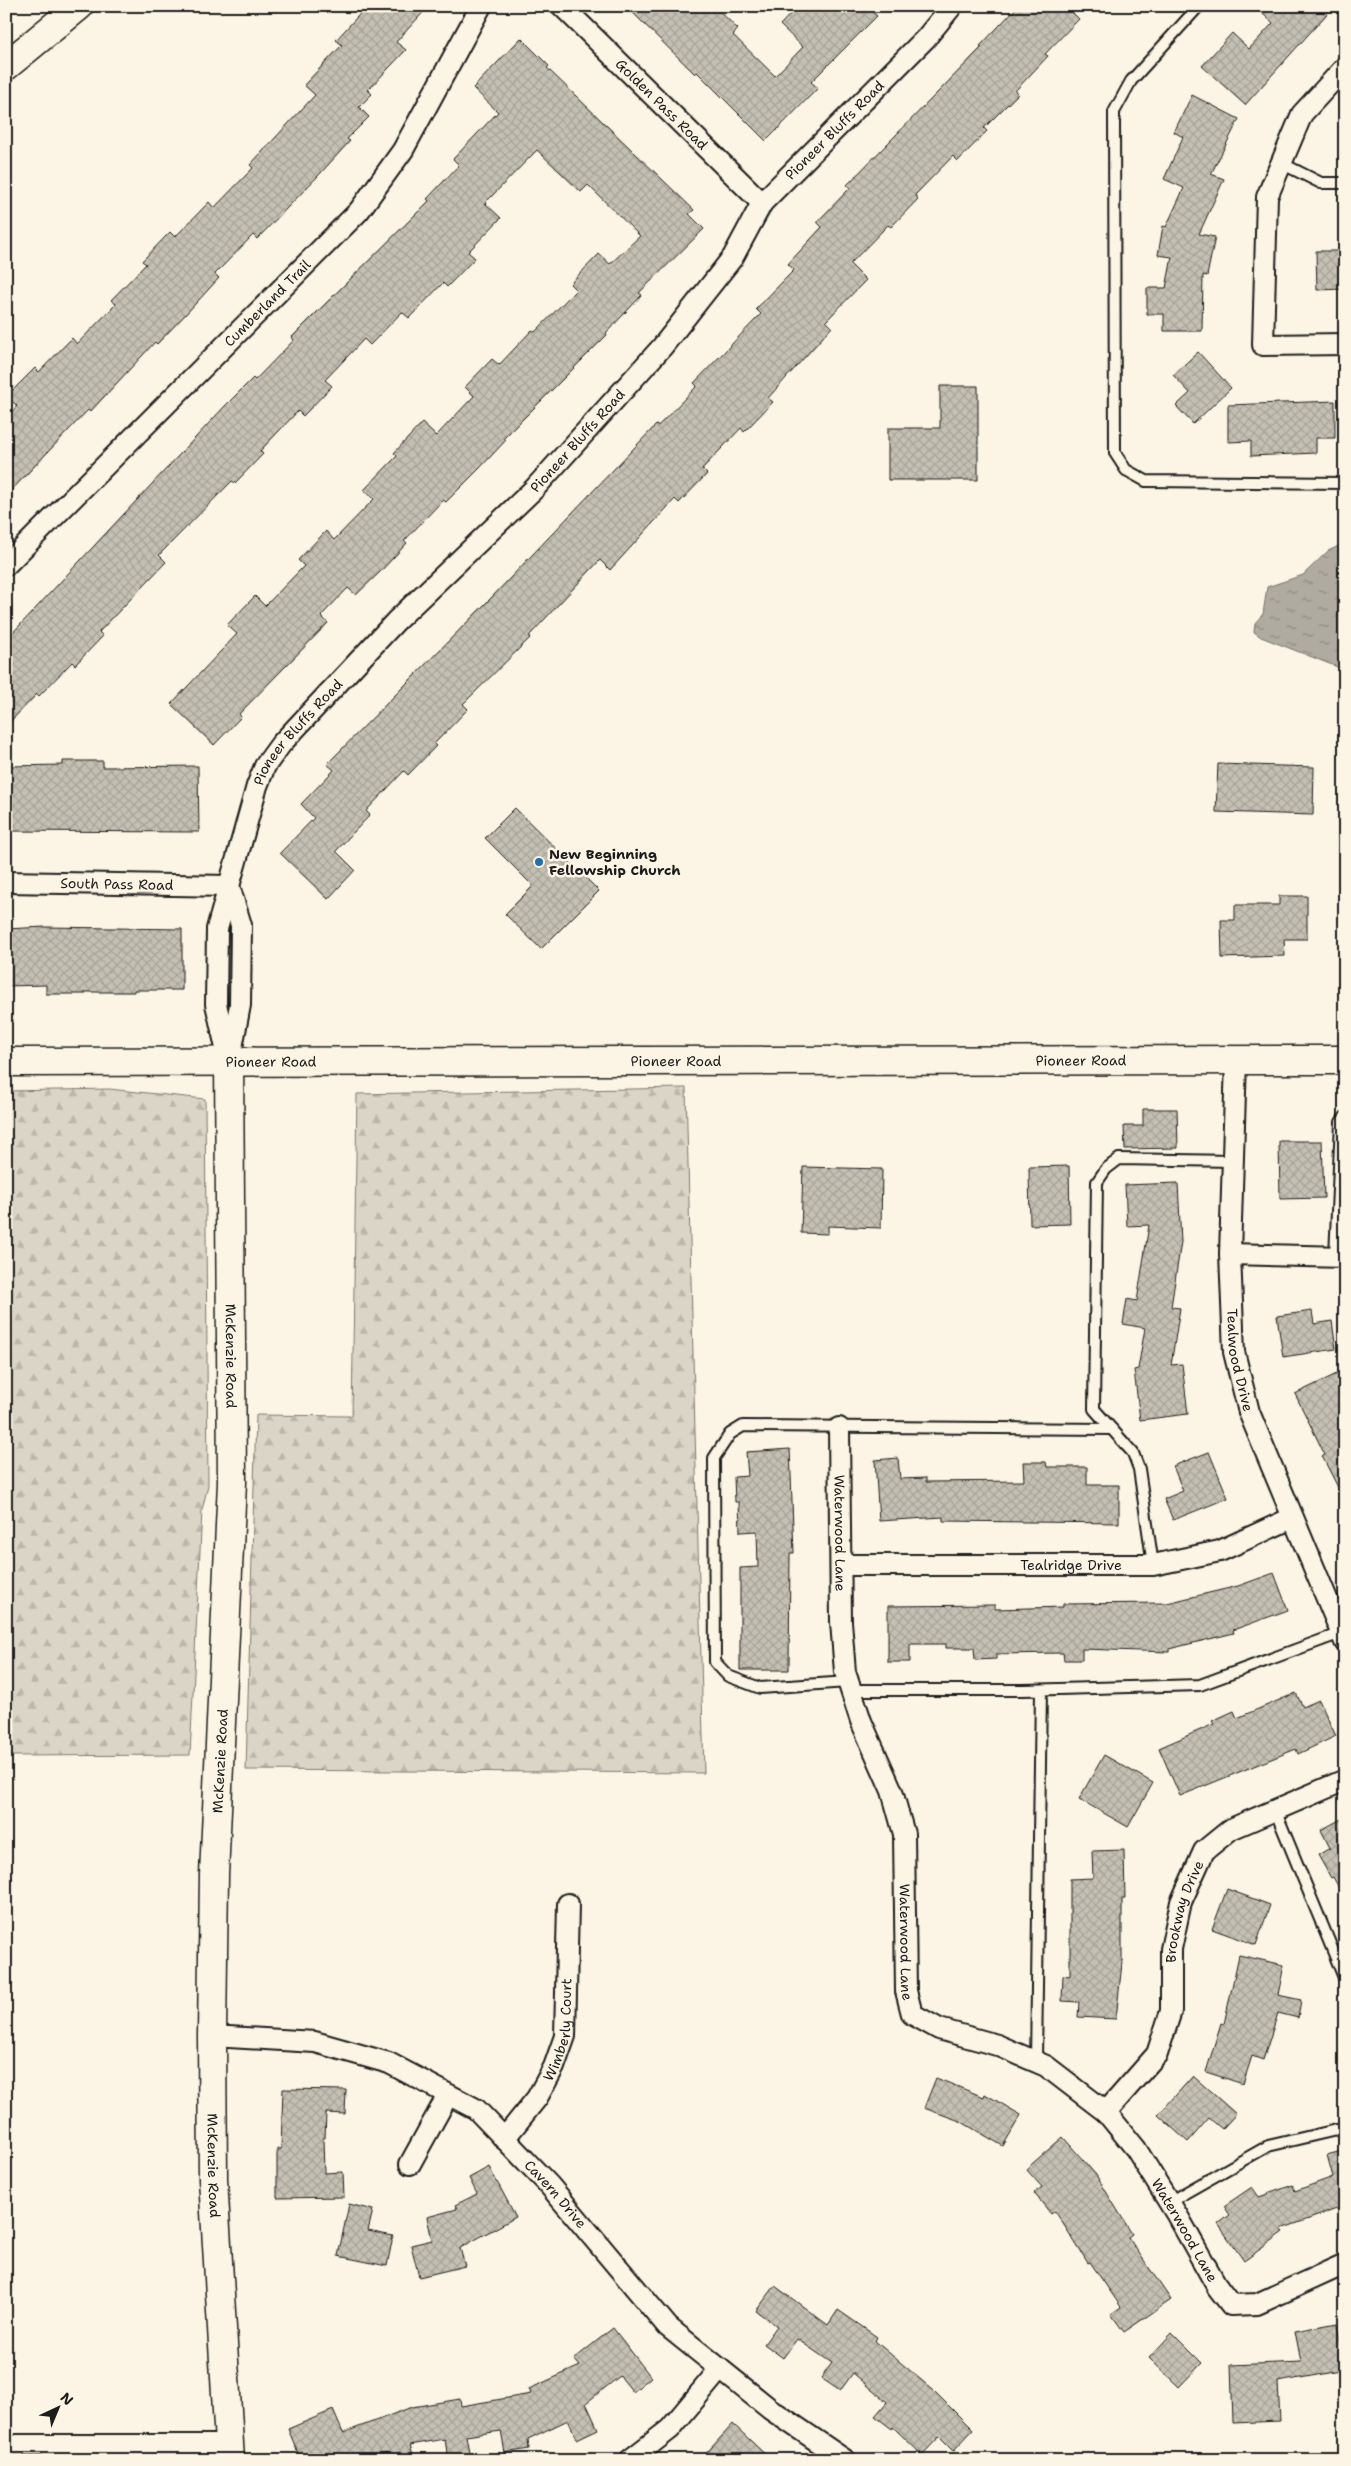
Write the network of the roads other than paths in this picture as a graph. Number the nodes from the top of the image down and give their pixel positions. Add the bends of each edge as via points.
1 (79, 6) edge
2 (481, 6) edge
3 (562, 6) edge
4 (952, 6) edge
5 (1200, 6) edge
6 (6, 66) edge
7 (1345, 67) edge
8 (1281, 163) junction
9 (1345, 183) edge
10 (762, 203) junction
11 (1345, 344) edge
12 (1345, 483) edge
13 (6, 565) edge
14 (6, 882) edge
15 (229, 886) junction
16 (1236, 1060) junction
17 (1345, 1060) edge
18 (229, 1061) junction
19 (6, 1062) edge
20 (1345, 1117) edge
21 (1233, 1162) junction
22 (1230, 1254) junction
23 (1340, 1256) edge
24 (839, 1428) junction
25 (1112, 1429) junction
26 (1292, 1518) junction
27 (841, 1565) junction
28 (1153, 1565) junction
29 (1343, 1637) edge
30 (850, 1686) junction
31 (1041, 1690) junction
32 (1345, 1780) edge
33 (1275, 1810) junction
34 (568, 1904) dead end
35 (1345, 1980) edge
36 (212, 2036) junction
37 (1036, 2062) junction
38 (448, 2095) junction
39 (1106, 2112) junction
40 (1345, 2128) edge
41 (504, 2139) junction
42 (410, 2164) dead end
43 (1169, 2202) junction
44 (1345, 2264) edge
45 (720, 2369) junction
46 (6, 2445) edge
47 (229, 2452) edge
48 (630, 2460) edge
49 (846, 2460) edge

1 - 6 main road
2 - 13 street, Cumberland Trail via 404,150 359,212
3 - 10 street, Golden Pass Road
4 - 10 street, Pioneer Bluffs Road via 926,38
5 - 12 lane via 1131,81 1114,112 1115,453 1126,470 1146,481
7 - 8 street via 1302,114
8 - 9 lane via 1321,183
8 - 11 street via 1267,197 1263,345
10 - 15 street, Pioneer Bluffs Road via 732,257 662,347 534,489 396,621 281,744 265,766 257,786
14 - 15 street, South Pass Road
15 - 18 street, Pioneer Bluffs Road via 217,929 216,1004
16 - 17 main road, Pioneer Road
16 - 18 main road, Pioneer Road
16 - 21 street, Tealwood Drive
18 - 19 main road, Pioneer Road
18 - 36 main road, McKenzie Road via 232,1482 214,1875
20 - 23 lane via 1341,1122
21 - 22 street, Tealwood Drive
21 - 25 lane via 1119,1160 1106,1169 1097,1182 1094,1409
22 - 23 street
22 - 26 street, Tealwood Drive via 1234,1352 1250,1412
24 - 25 lane
24 - 27 street, Waterwood Lane
24 - 30 lane via 743,1426 730,1434 714,1458 715,1662 728,1676 760,1688
25 - 28 lane via 1133,1453 1139,1469
26 - 28 street, Tealridge Drive via 1220,1551
26 - 29 street, Tealwood Drive
27 - 28 street, Tealridge Drive
27 - 30 street, Waterwood Lane via 841,1622 845,1672
29 - 31 lane via 1200,1685
30 - 31 lane
30 - 37 street, Waterwood Lane via 892,1791 904,1834 906,1991 912,2014 939,2029 997,2045
31 - 37 lane
32 - 33 street, Brookway Drive
33 - 35 lane
33 - 39 street, Brookway Drive via 1231,1829 1204,1851 1182,1902 1171,1949 1171,2011 1157,2054
34 - 41 street, Wimberly Court via 565,2036 537,2098
36 - 38 street, Cavern Drive via 315,2042 389,2063
36 - 47 main road, McKenzie Road via 213,2178
37 - 39 street, Waterwood Lane via 1046,2066
38 - 41 street, Cavern Drive via 476,2109
38 - 42 street
39 - 43 street, Waterwood Lane via 1136,2149
40 - 43 lane via 1268,2146
41 - 45 street, Cavern Drive via 549,2185 668,2327
43 - 44 street, Waterwood Lane via 1230,2305 1257,2304
45 - 48 street via 670,2429
45 - 49 street, Cavern Drive via 770,2409
46 - 47 street

